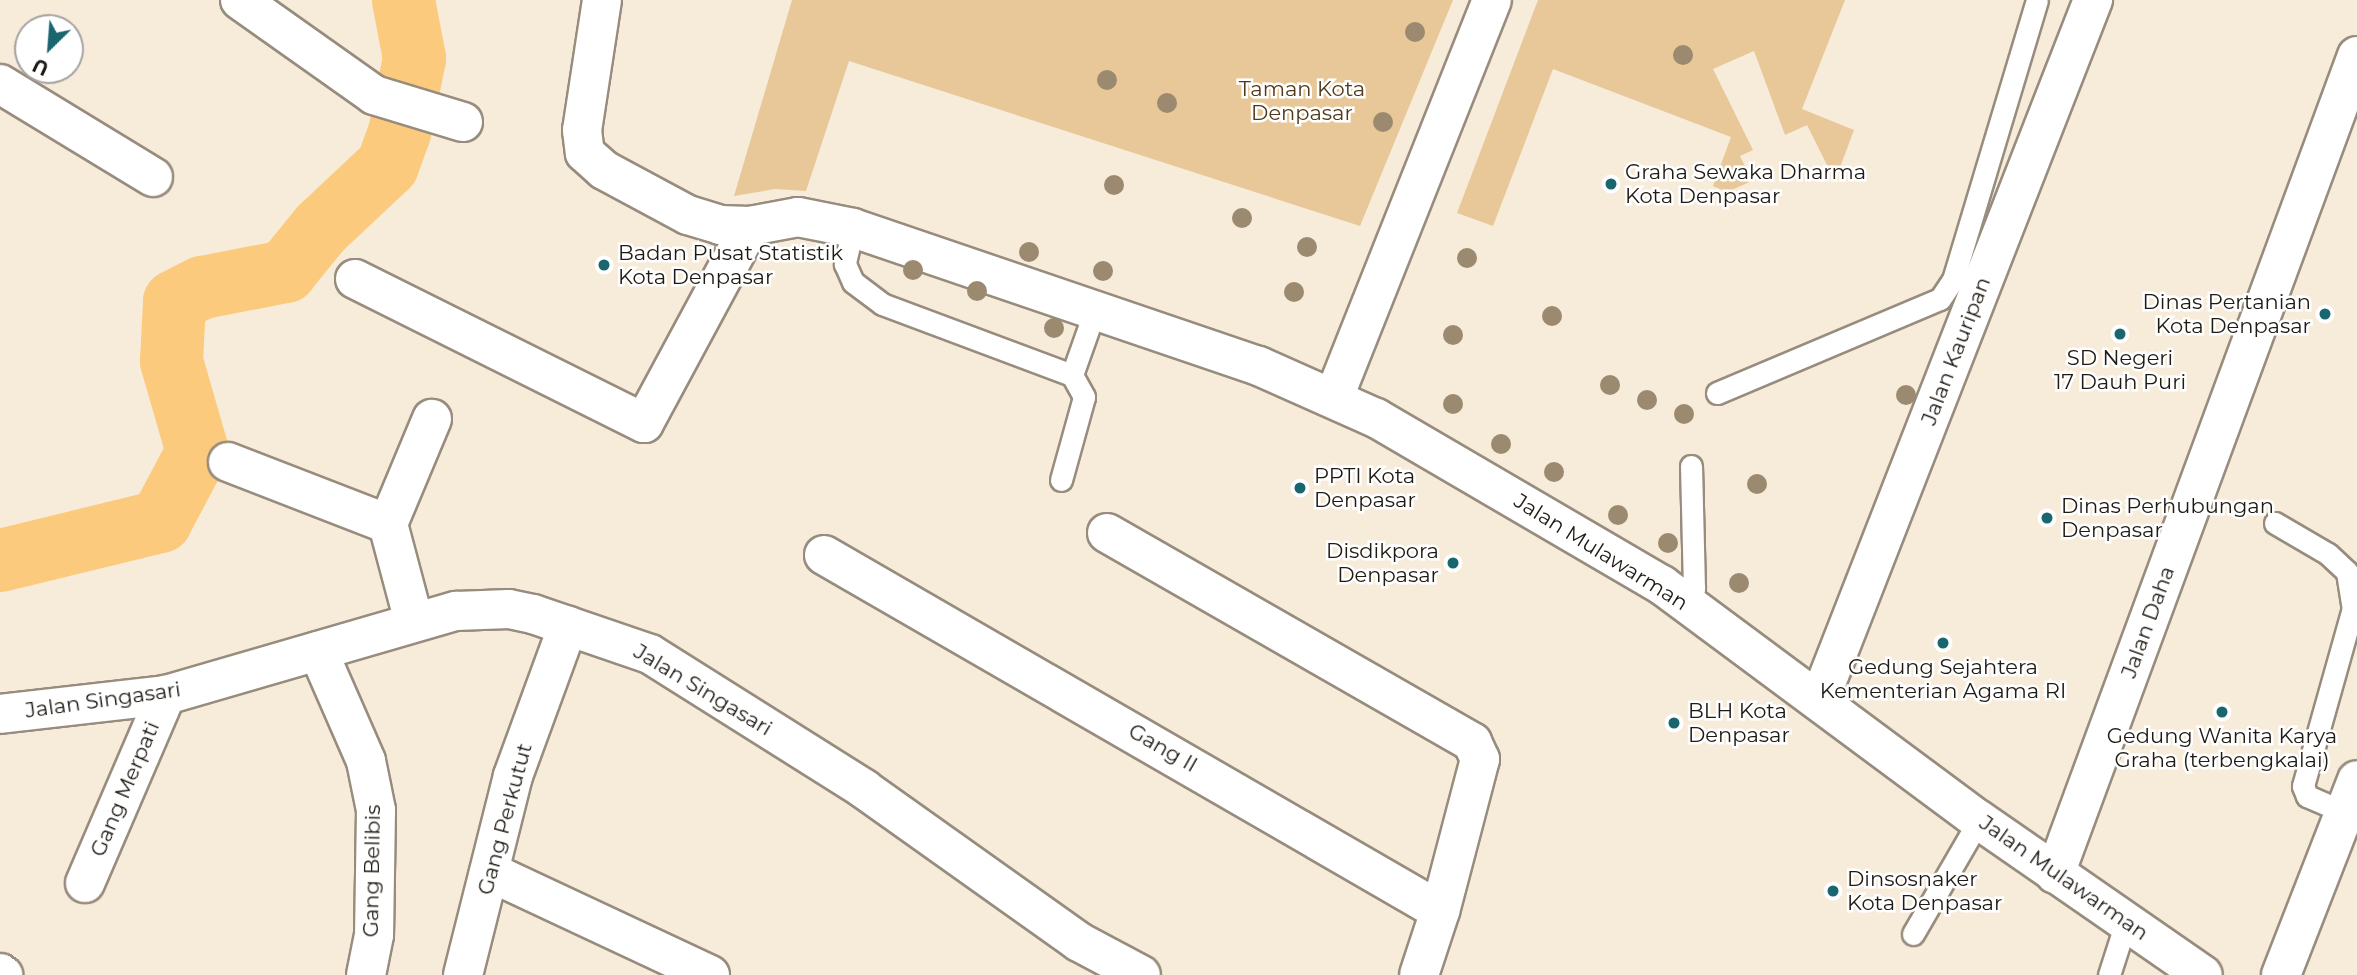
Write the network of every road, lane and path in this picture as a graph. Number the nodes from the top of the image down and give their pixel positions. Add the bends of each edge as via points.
1 (240, 0) edge
2 (602, 0) edge
3 (1492, 0) edge
4 (2037, 0) edge
5 (2093, 0) edge
6 (2357, 56) edge
7 (0, 84) edge
8 (446, 118) dead end
9 (153, 177) dead end
10 (750, 226) junction
11 (853, 228) junction
12 (355, 279) dead end
13 (1095, 310) junction
14 (1072, 375) junction
15 (1717, 393) dead end
16 (1334, 397) junction
17 (432, 419) dead end
18 (228, 462) dead end
19 (1690, 466) dead end
20 (1061, 481) dead end
21 (2275, 523) dead end
22 (388, 524) junction
23 (1107, 533) dead end
24 (824, 555) dead end
25 (1689, 606) junction
26 (414, 622) junction
27 (568, 626) junction
28 (318, 651) junction
29 (166, 695) junction
30 (1819, 701) junction
31 (0, 714) edge
32 (2351, 796) edge
33 (1979, 820) junction
34 (490, 872) junction
35 (2055, 874) junction
36 (85, 883) dead end
37 (1440, 911) junction
38 (2126, 922) junction
39 (1913, 934) dead end
40 (2286, 973) edge
41 (366, 975) edge
42 (463, 975) edge
43 (710, 975) edge
44 (1141, 975) edge
45 (1419, 975) edge
46 (2109, 975) edge
47 (2203, 975) edge

1 - 8 street via 374,94
2 - 10 street, Jalan Mulawarman via 582,130 585,153 604,170 688,215 720,225
3 - 16 street
4 - 15 lane via 1953,280 1940,299
5 - 30 street, Jalan Kauripan
6 - 35 street, Jalan Daha
7 - 9 street
10 - 11 street, Jalan Mulawarman via 798,217
10 - 12 street via 644,423
11 - 13 street, Jalan Mulawarman
11 - 14 lane via 845,264 853,282 882,304
13 - 14 lane
13 - 16 street, Jalan Mulawarman
14 - 20 lane via 1084,397
16 - 25 street, Jalan Mulawarman via 1419,441
17 - 22 street
18 - 22 street
19 - 25 lane via 1695,588
21 - 32 lane via 2328,554 2347,572 2353,608 2303,786 2307,796
22 - 26 street
23 - 37 street via 1472,742 1480,759
24 - 37 street, Gang II
25 - 30 street, Jalan Mulawarman
26 - 27 street, Jalan Singasari via 456,611 509,609
26 - 28 street, Jalan Singasari
27 - 34 street, Gang Perkutut via 513,776
27 - 44 street, Jalan Singasari via 660,660 864,789 1079,942
28 - 29 street, Jalan Singasari
28 - 41 street, Gang Belibis via 366,761 376,810 374,934
29 - 31 street, Jalan Singasari
29 - 36 street, Gang Merpati
30 - 33 street, Jalan Mulawarman
32 - 40 street
33 - 35 street, Jalan Mulawarman
33 - 39 lane
34 - 42 street, Gang Perkutut
34 - 43 street
35 - 38 street, Jalan Mulawarman
37 - 45 street
38 - 46 lane
38 - 47 street, Jalan Mulawarman

